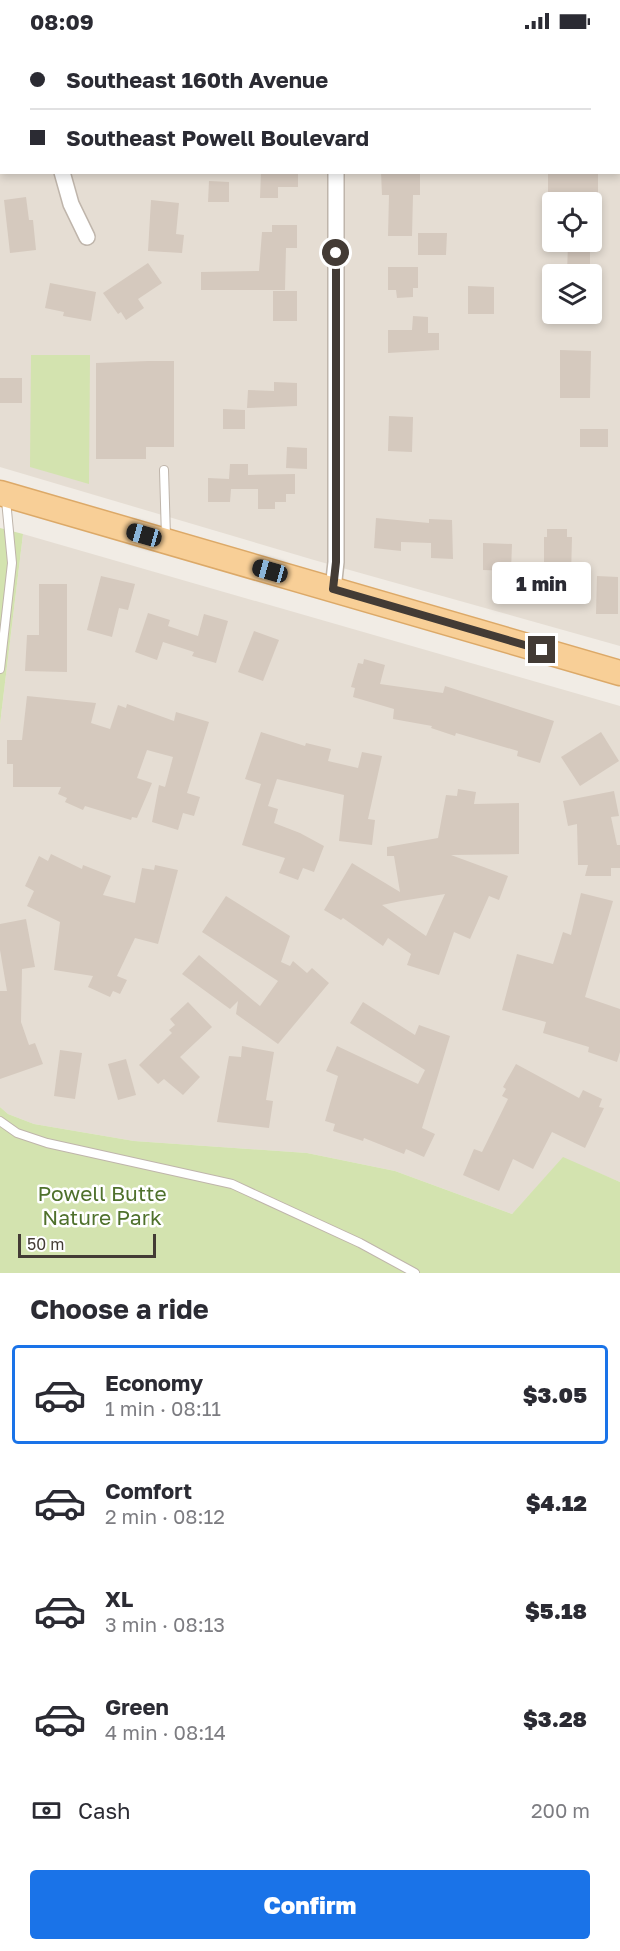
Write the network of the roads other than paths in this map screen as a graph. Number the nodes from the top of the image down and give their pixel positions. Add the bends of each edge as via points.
1 (63, 174) edge
2 (336, 174) edge
3 (87, 237) dead end
4 (164, 470) dead end
5 (3, 494) edge
6 (166, 541) junction
7 (333, 589) junction
8 (0, 669) edge
9 (620, 673) edge
10 (0, 1121) edge
11 (415, 1273) edge

1 - 3 street
2 - 7 street
4 - 6 lane
5 - 6 main road
5 - 8 lane via 12,563
6 - 7 main road
7 - 9 main road
10 - 11 lane via 17,1133 47,1143 232,1184

